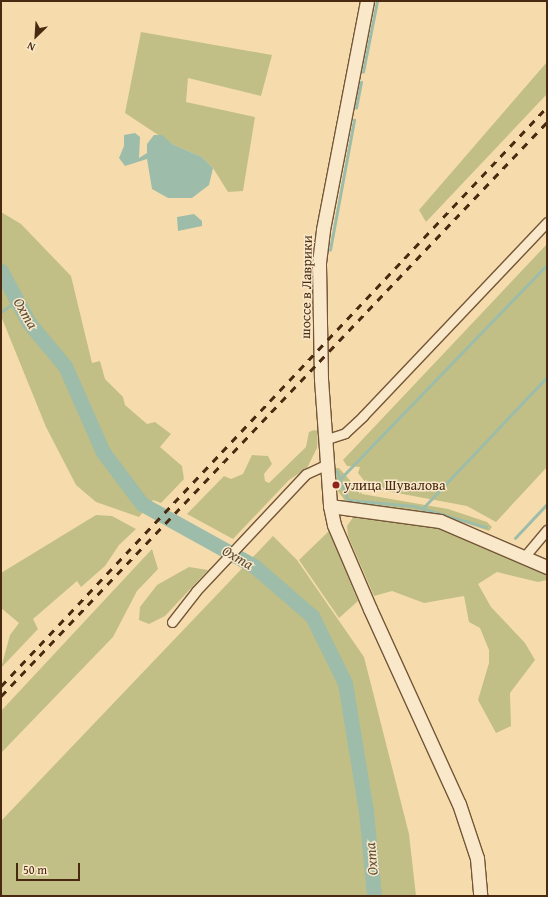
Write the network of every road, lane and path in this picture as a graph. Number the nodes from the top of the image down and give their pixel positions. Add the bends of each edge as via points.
1 (367, 1) edge
2 (547, 222) edge
3 (324, 440) junction
4 (325, 465) junction
5 (330, 506) junction
6 (547, 530) edge
7 (525, 556) junction
8 (547, 567) edge
9 (172, 622) dead end
10 (480, 896) edge

1 - 3 street, шоссе в Лаврики via 323,230 319,265
2 - 3 street via 363,416 345,433
3 - 4 street, шоссе в Лаврики
4 - 5 street, шоссе в Лаврики
4 - 9 street via 306,474 196,591
5 - 7 street via 440,520
5 - 10 street, шоссе в Лаврики via 334,525 370,609 459,804 477,858
6 - 7 street
7 - 8 street

